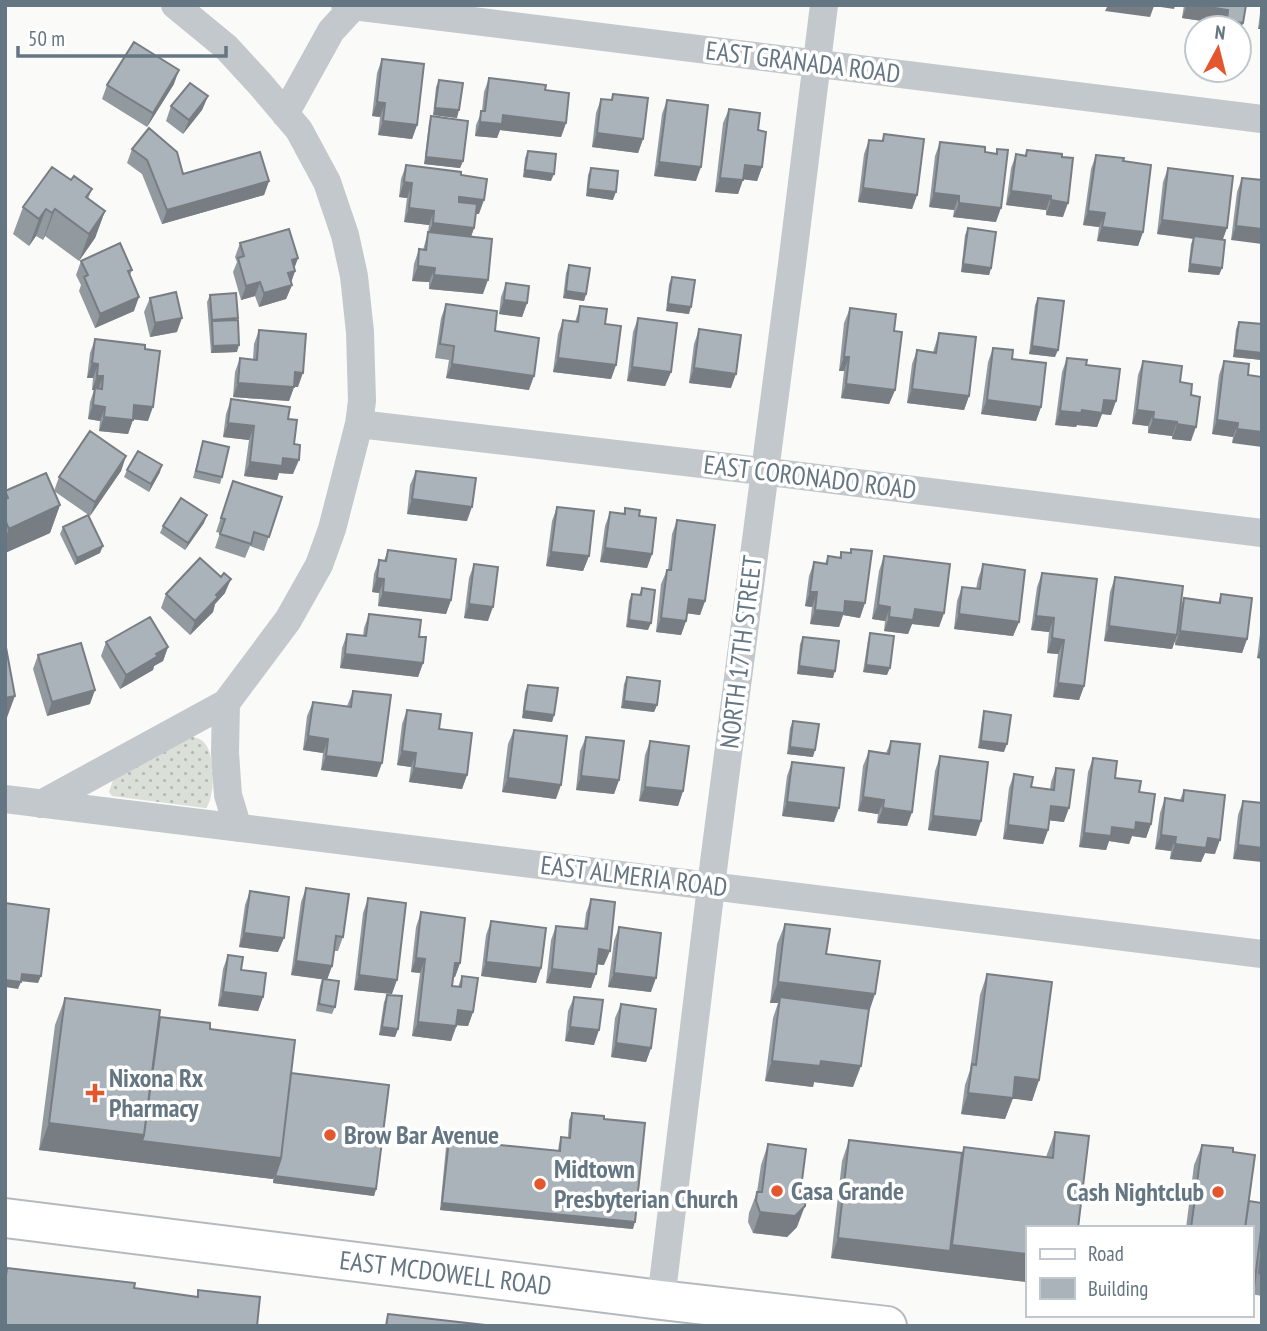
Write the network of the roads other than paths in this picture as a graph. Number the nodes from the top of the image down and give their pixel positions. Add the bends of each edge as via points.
1 (175, 5) edge
2 (824, 5) edge
3 (349, 6) edge
4 (817, 64) junction
5 (285, 114) junction
6 (1262, 118) edge
7 (359, 424) junction
8 (764, 471) junction
9 (1262, 533) edge
10 (226, 703) junction
11 (5, 799) edge
12 (41, 804) junction
13 (238, 828) junction
14 (711, 886) junction
15 (1262, 954) edge
16 (5, 1218) edge
17 (661, 1300) junction
18 (887, 1326) edge

1 - 5 street via 226,47
2 - 4 street, NORTH 17TH STREET
3 - 4 street, EAST GRANADA ROAD
3 - 5 street
4 - 6 street, EAST GRANADA ROAD
4 - 8 street, NORTH 17TH STREET
5 - 7 street via 299,130 327,182 345,235 360,332
7 - 8 street, EAST CORONADO ROAD
7 - 10 street via 319,565 288,620
8 - 9 street, EAST CORONADO ROAD
8 - 14 street, NORTH 17TH STREET
10 - 12 street
10 - 13 street via 228,795
11 - 12 street, EAST ALMERIA ROAD
12 - 13 street, EAST ALMERIA ROAD
13 - 14 street, EAST ALMERIA ROAD
14 - 15 street, EAST ALMERIA ROAD
14 - 17 street, NORTH 17TH STREET
16 - 17 main road, EAST MCDOWELL ROAD
17 - 18 main road, EAST MCDOWELL ROAD

